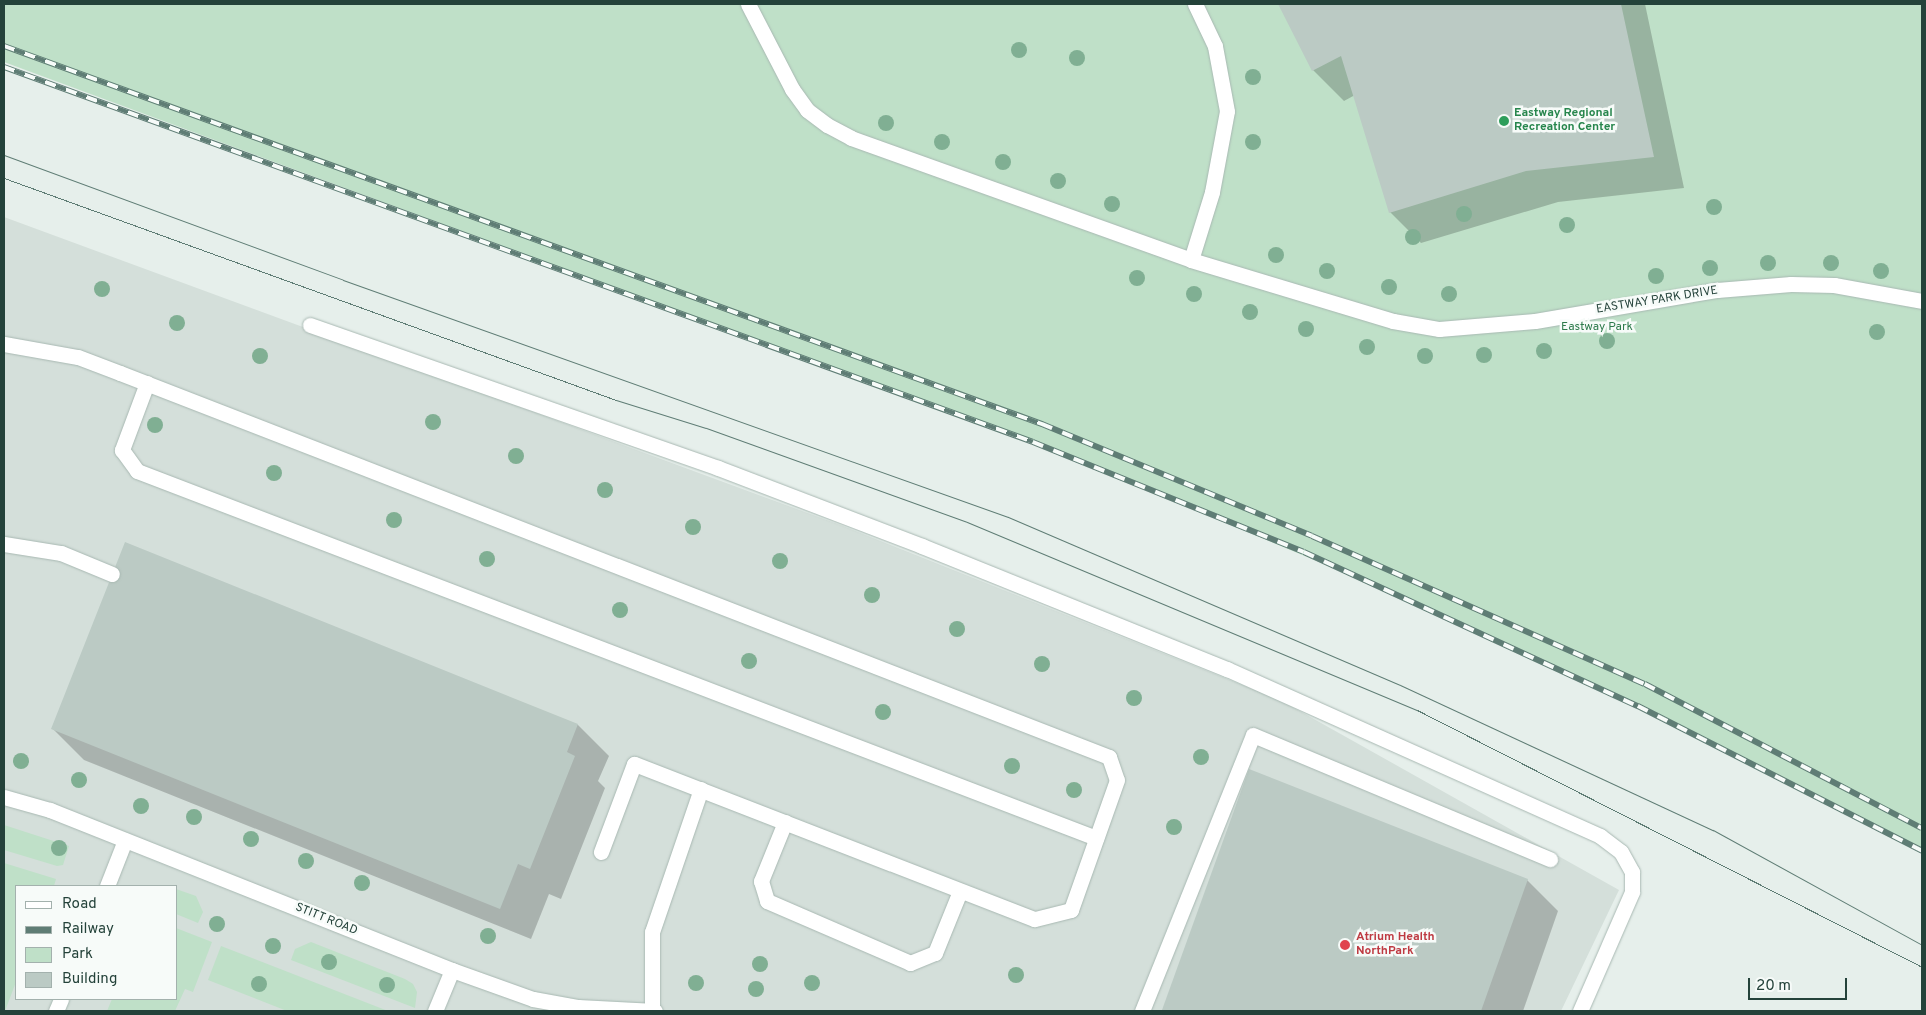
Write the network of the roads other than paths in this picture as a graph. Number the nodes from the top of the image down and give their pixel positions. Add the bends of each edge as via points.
1 (748, 4) edge
2 (1195, 4) edge
3 (1191, 260) junction
4 (1922, 301) edge
5 (310, 325) dead end
6 (4, 344) edge
7 (147, 383) junction
8 (4, 544) edge
9 (112, 574) dead end
10 (701, 789) junction
11 (4, 797) edge
12 (785, 822) junction
13 (1096, 838) junction
14 (125, 840) junction
15 (601, 852) dead end
16 (1550, 859) dead end
17 (107, 885) edge
18 (960, 892) junction
19 (452, 970) junction
20 (435, 1011) edge
21 (654, 1011) edge
22 (1142, 1011) edge
23 (1580, 1011) edge

1 - 3 street, EASTWAY PARK DRIVE via 792,89 807,110 827,125 851,138
2 - 3 street via 1215,46 1227,111 1212,192
3 - 4 street, EASTWAY PARK DRIVE via 1393,321 1439,329 1535,321 1717,290 1791,284 1868,289
5 - 23 street via 718,468 922,546 1227,669 1600,836 1621,852 1632,872 1632,892
6 - 7 street via 78,357
7 - 13 street via 1109,757 1116,780
7 - 13 street via 122,450 137,471
8 - 9 street via 61,553
10 - 12 street
10 - 15 street via 634,764
10 - 21 street via 652,932
11 - 14 street, STITT ROAD via 50,810
12 - 18 street
12 - 18 street via 761,881 767,902 910,963 935,953
13 - 18 street via 1071,910 1034,920
14 - 17 street
14 - 19 street, STITT ROAD
16 - 22 street via 1253,735
19 - 20 street
19 - 21 street, STITT ROAD via 541,1000 578,1007

